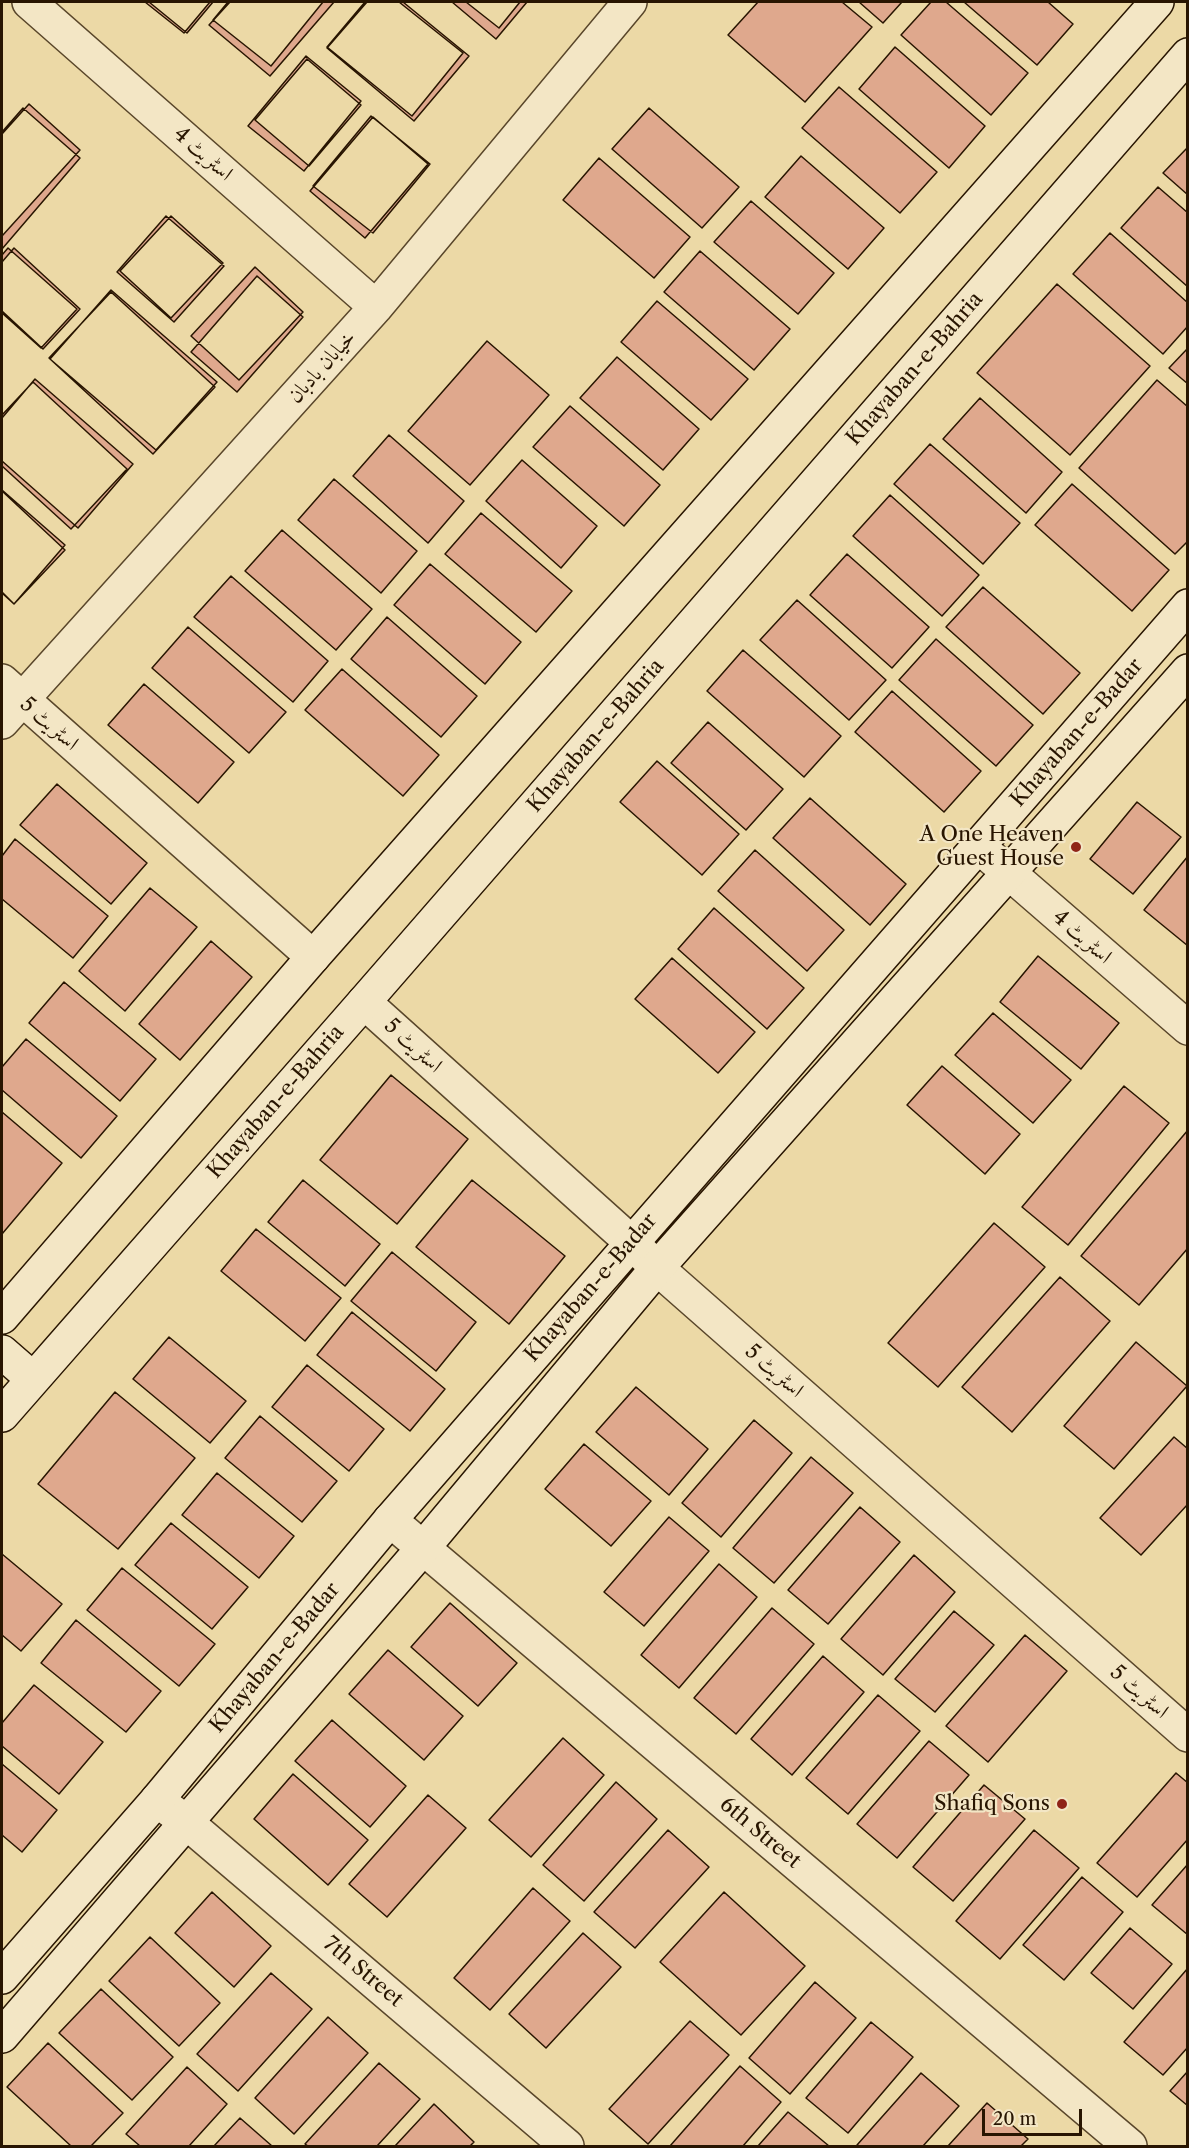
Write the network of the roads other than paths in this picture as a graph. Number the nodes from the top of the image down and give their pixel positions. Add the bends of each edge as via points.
1 (29, 2) edge
2 (630, 2) edge
3 (1157, 2) edge
4 (1188, 55) edge
5 (376, 307) junction
6 (1188, 606) edge
7 (1188, 671) edge
8 (8, 701) edge
9 (978, 846) junction
10 (1007, 873) junction
11 (313, 957) junction
12 (364, 1002) junction
13 (1188, 1028) edge
14 (631, 1242) junction
15 (657, 1269) junction
16 (2, 1317) edge
17 (2, 1352) edge
18 (33, 1380) junction
19 (2, 1415) edge
20 (390, 1520) junction
21 (423, 1548) junction
22 (1188, 1735) edge
23 (157, 1800) junction
24 (186, 1822) junction
25 (2, 1977) edge
26 (2, 2036) edge
27 (567, 2146) edge
28 (1130, 2146) edge

1 - 5 main road, اسٹریٹ 4
2 - 5 main road, خیابان بادبان
3 - 11 main road
4 - 12 main road, Khayaban-e-Bahria
5 - 8 main road, خیابان بادبان
6 - 9 main road, Khayaban-e-Badar
7 - 10 main road, Khayaban-e-Badar
8 - 11 main road, اسٹریٹ 5
9 - 10 main road, اسٹریٹ 4
9 - 14 main road, Khayaban-e-Badar
10 - 13 main road, اسٹریٹ 4
10 - 15 main road, Khayaban-e-Badar
11 - 16 main road
12 - 14 main road, اسٹریٹ 5
12 - 18 main road, Khayaban-e-Bahria
14 - 15 main road, اسٹریٹ 5
14 - 20 main road, Khayaban-e-Badar
15 - 21 main road, Khayaban-e-Badar
15 - 22 main road, اسٹریٹ 5
17 - 18 main road
18 - 19 main road, Khayaban-e-Bahria
20 - 21 main road, 6th Street
20 - 23 main road, Khayaban-e-Badar
21 - 24 main road, Khayaban-e-Badar
21 - 28 main road, 6th Street
23 - 24 main road, 7th Street
23 - 25 main road, Khayaban-e-Badar
24 - 26 main road, Khayaban-e-Badar
24 - 27 main road, 7th Street

